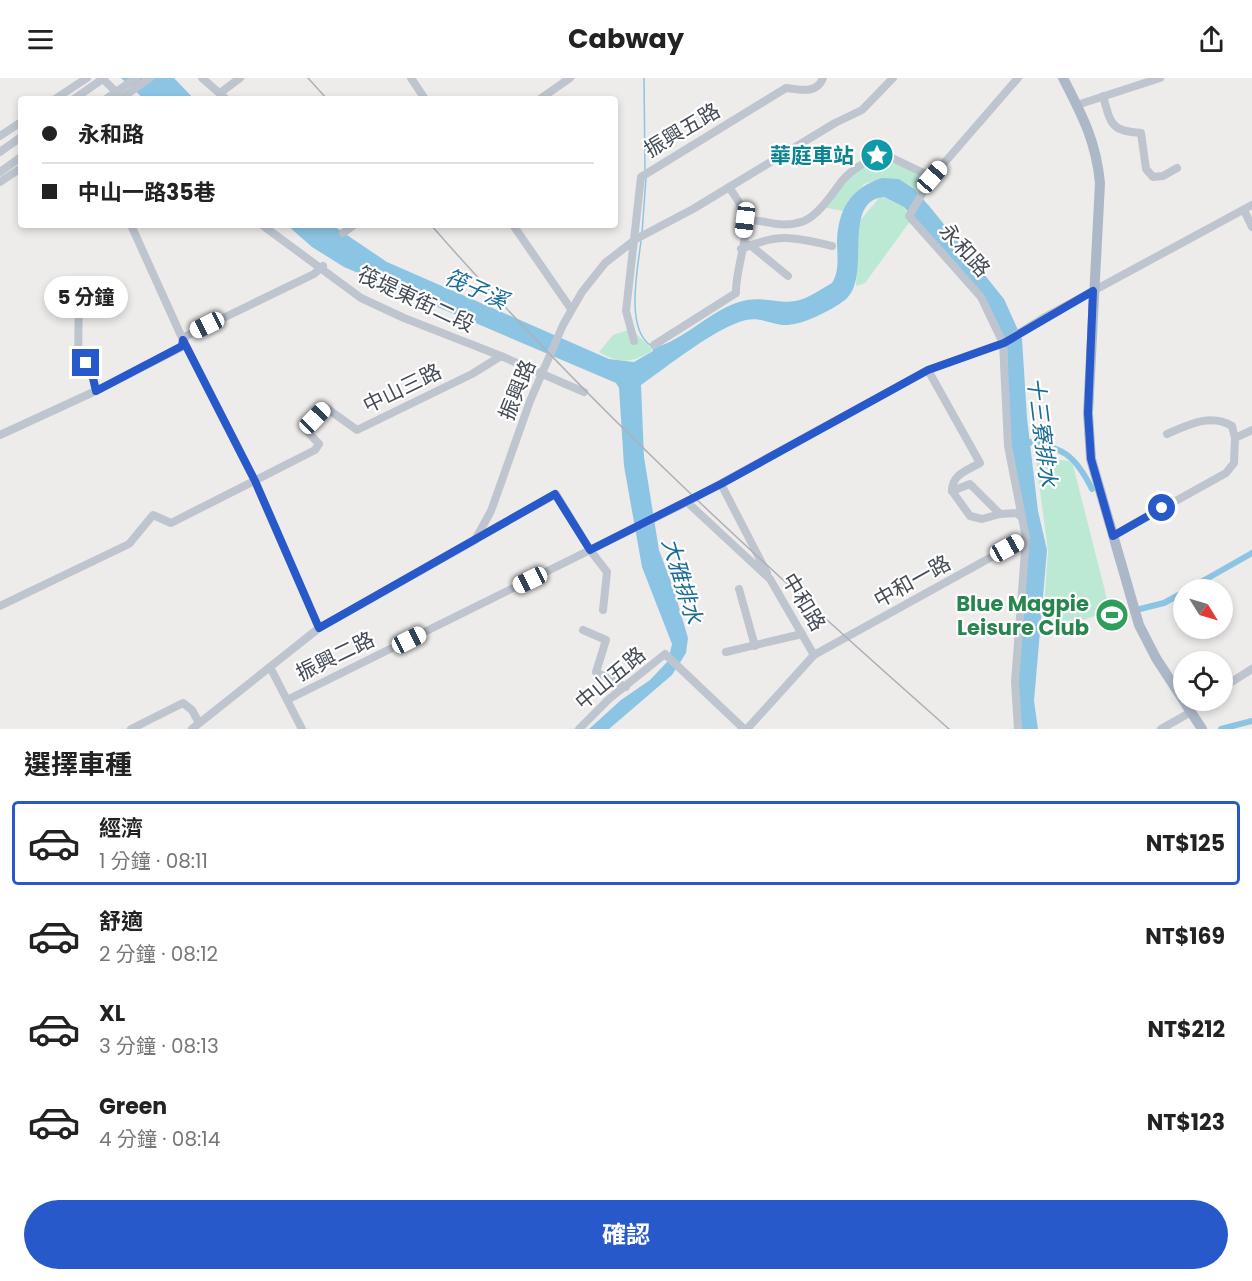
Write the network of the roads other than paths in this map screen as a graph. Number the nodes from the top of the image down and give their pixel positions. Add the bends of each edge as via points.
1 (87, 78) edge
2 (103, 78) edge
3 (136, 78) edge
4 (150, 78) edge
5 (202, 78) edge
6 (240, 78) edge
7 (411, 78) edge
8 (570, 78) edge
9 (823, 78) edge
10 (893, 78) edge
11 (1018, 78) edge
12 (1063, 78) edge
13 (1160, 78) edge
14 (60, 96) edge
15 (78, 96) edge
16 (110, 96) edge
17 (119, 96) edge
18 (126, 96) edge
19 (223, 96) edge
20 (423, 96) edge
21 (544, 96) edge
22 (1103, 96) junction
23 (1077, 105) junction
24 (18, 124) edge
25 (0, 136) edge
26 (18, 139) edge
27 (0, 152) edge
28 (18, 159) edge
29 (1176, 168) dead end
30 (18, 170) edge
31 (0, 172) edge
32 (932, 177) junction
33 (0, 182) edge
34 (729, 187) junction
35 (1248, 208) edge
36 (745, 220) junction
37 (1252, 227) edge
38 (132, 228) edge
39 (266, 228) edge
40 (350, 228) edge
41 (515, 228) edge
42 (343, 233) dead end
43 (636, 239) junction
44 (832, 246) dead end
45 (746, 247) junction
46 (321, 268) junction
47 (788, 276) dead end
48 (96, 291) dead end
49 (1093, 291) junction
50 (571, 309) junction
51 (183, 340) junction
52 (634, 341) dead end
53 (1004, 342) junction
54 (654, 345) dead end
55 (501, 357) junction
56 (928, 370) junction
57 (542, 373) junction
58 (96, 391) junction
59 (584, 392) dead end
60 (1252, 430) edge
61 (1167, 434) dead end
62 (0, 435) edge
63 (1235, 438) junction
64 (255, 481) junction
65 (721, 484) junction
66 (952, 491) junction
67 (687, 502) junction
68 (1000, 514) junction
69 (1021, 517) junction
70 (1113, 536) junction
71 (1026, 538) junction
72 (475, 540) junction
73 (590, 550) junction
74 (770, 579) junction
75 (739, 589) dead end
76 (0, 606) edge
77 (603, 610) dead end
78 (319, 628) junction
79 (583, 630) dead end
80 (802, 634) junction
81 (755, 646) junction
82 (726, 652) dead end
83 (665, 654) joint
84 (814, 655) junction
85 (270, 667) junction
86 (1252, 669) edge
87 (1233, 681) edge
88 (1173, 685) edge
89 (626, 687) junction
90 (287, 700) junction
91 (1188, 711) edge
92 (1190, 711) edge
93 (196, 726) edge
94 (131, 729) edge
95 (302, 729) edge
96 (579, 729) edge
97 (746, 729) edge
98 (1018, 729) edge
99 (1161, 729) edge
100 (1202, 729) edge

1 - 14 street
2 - 15 street, bridge
2 - 17 street
3 - 16 street, bridge
4 - 18 street, bridge
5 - 19 street
6 - 19 street
7 - 20 street
8 - 21 street
9 - 43 street, 振興五路 via 814,89 786,88 640,177
10 - 34 street, 振興路 via 862,110
11 - 32 street, 永和路
12 - 23 main road
13 - 22 street
22 - 23 street
22 - 29 street via 1121,132 1142,133 1146,169 1153,177
23 - 49 main road via 1091,134 1098,166
24 - 25 street
26 - 27 street
28 - 31 street
30 - 33 street
32 - 36 street via 884,154 870,158 839,183 829,200 806,220 775,226 760,219
32 - 53 street, 永和路 via 909,216 981,297
34 - 36 street via 744,211
34 - 43 street, 振興路
35 - 37 street
35 - 49 street
36 - 45 street
38 - 51 street
39 - 46 street, 筏堤東街二段
40 - 42 street
41 - 50 street
43 - 50 street, 振興路 via 605,263
43 - 52 street, 振興五路 via 626,311
44 - 45 street via 778,238
45 - 47 street
45 - 54 street via 737,268 736,293
46 - 51 street
46 - 55 street, 筏堤東街二段 via 361,298
48 - 58 street via 79,294 77,344 78,360 90,365
49 - 53 street
49 - 70 main road via 1088,413 1091,459
50 - 57 street, 振興路
51 - 58 street via 182,346
51 - 64 street
53 - 56 street
53 - 69 street via 1008,446
55 - 57 street
55 - 64 street, 中山三路 via 357,430 326,407 305,429 319,444 315,450
56 - 65 street
56 - 66 street via 980,463 957,475
57 - 59 street
57 - 72 street, 振興路 via 491,511
58 - 62 street
60 - 63 street
61 - 63 street via 1189,423 1214,420 1232,426
63 - 70 street via 1233,463 1226,473
64 - 76 street, 中山三路 via 171,523 153,515 129,544
64 - 78 street
65 - 67 street
65 - 74 street
66 - 68 street via 970,484
66 - 68 street via 970,516 982,519
67 - 73 street, 振興二路
67 - 74 street, 中和路
68 - 69 street via 1017,513
69 - 71 street
70 - 88 main road via 1139,625
71 - 84 street, 中和一路
71 - 98 street via 1015,682
72 - 73 street via 555,494
72 - 78 street
73 - 77 street via 607,572
73 - 90 street, 振興二路
74 - 80 street, 中和路
75 - 81 street
78 - 85 street
79 - 89 street via 606,640 596,672
80 - 81 street
80 - 84 street, 中和路
81 - 82 street
83 - 89 street, 中山五路
83 - 97 street, 中和路
84 - 97 street, 中和路
85 - 90 street
85 - 93 street
86 - 87 street
89 - 96 street, 中山五路
90 - 95 street
91 - 99 street
92 - 100 main road
93 - 94 street via 192,710 183,704

